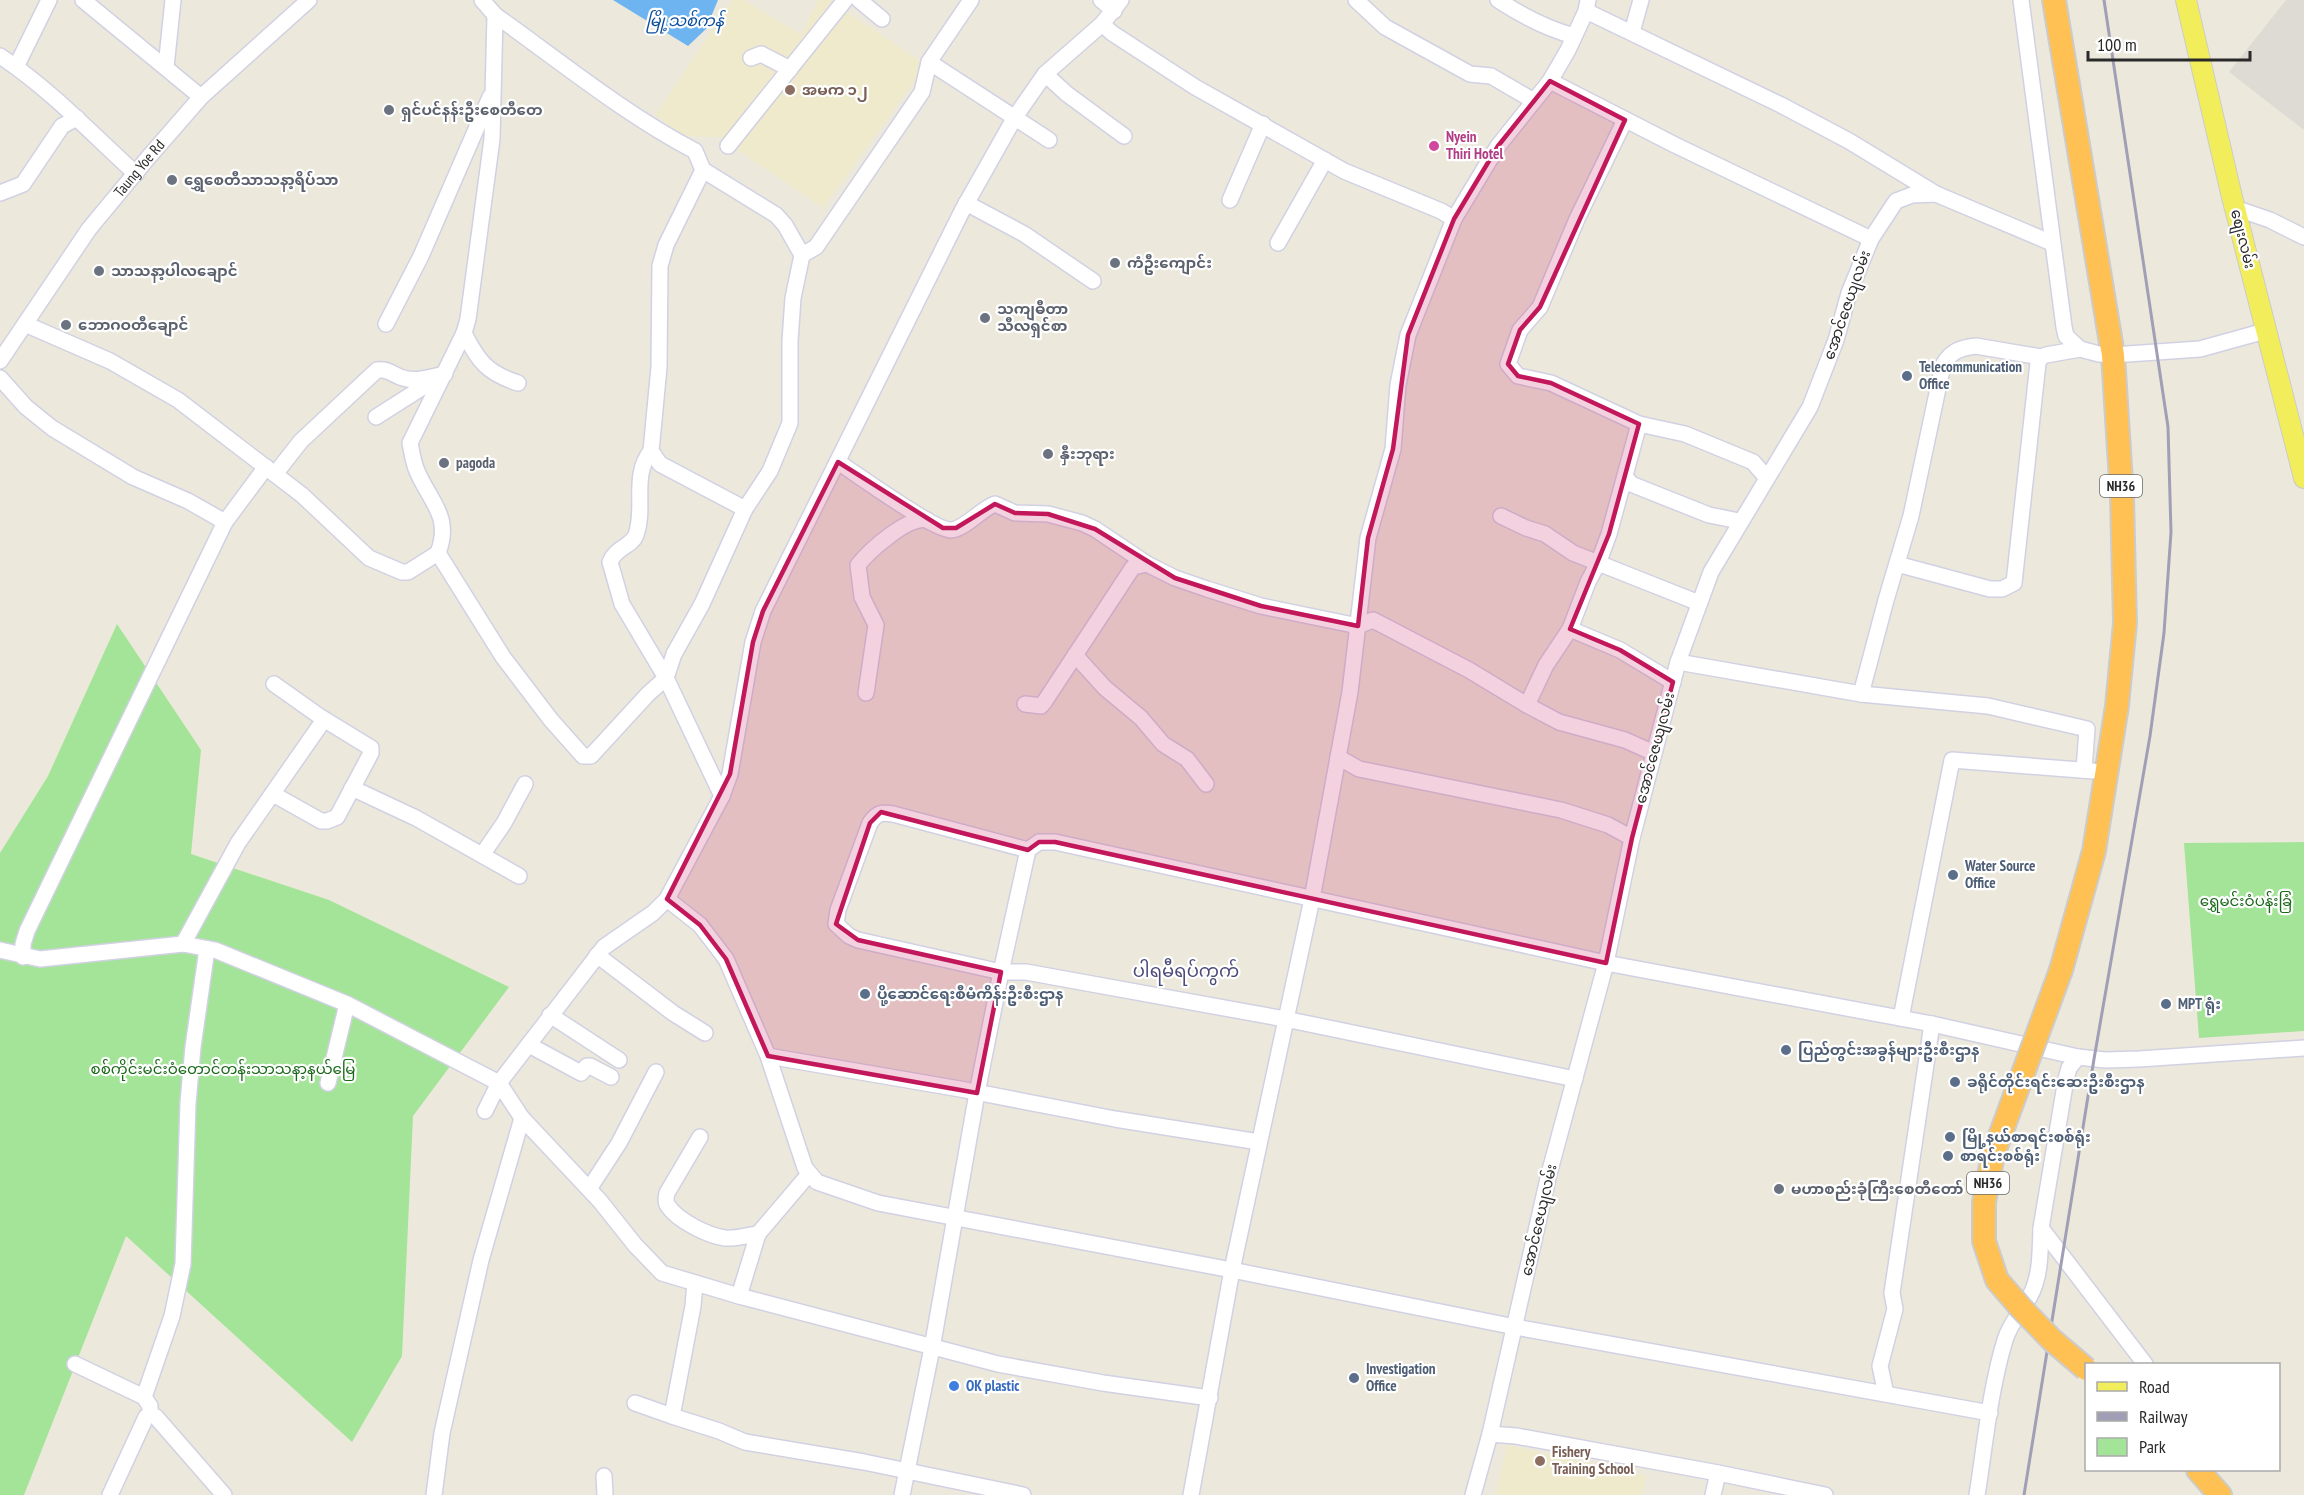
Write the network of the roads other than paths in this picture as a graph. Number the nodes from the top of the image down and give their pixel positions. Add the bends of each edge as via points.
1 (49, 0) edge
2 (83, 0) edge
3 (173, 0) edge
4 (309, 0) edge
5 (482, 0) edge
6 (845, 0) edge
7 (859, 0) edge
8 (971, 0) edge
9 (1101, 0) edge
10 (1356, 0) edge
11 (1498, 0) edge
12 (1641, 0) edge
13 (2021, 0) edge
14 (2054, 0) edge
15 (2186, 0) edge
16 (1587, 5) edge
17 (1117, 6) edge
18 (495, 15) junction
19 (882, 19) dead end
20 (1102, 24) junction
21 (1632, 32) junction
22 (1574, 36) junction
23 (0, 56) edge
24 (751, 58) dead end
25 (929, 62) junction
26 (16, 67) junction
27 (166, 67) junction
28 (790, 69) junction
29 (1045, 74) junction
30 (1550, 81) junction
31 (495, 83) junction
32 (201, 97) junction
33 (1534, 101) junction
34 (1015, 117) junction
35 (77, 118) junction
36 (1625, 120) junction
37 (1263, 124) junction
38 (1124, 136) dead end
39 (1049, 140) dead end
40 (728, 146) dead end
41 (1325, 160) junction
42 (703, 170) junction
43 (136, 174) junction
44 (0, 193) edge
45 (1936, 194) junction
46 (1230, 200) dead end
47 (966, 203) junction
48 (2235, 208) junction
49 (1454, 219) junction
50 (2304, 237) edge
51 (1871, 239) junction
52 (1278, 243) dead end
53 (2052, 243) junction
54 (802, 255) junction
55 (1093, 281) dead end
56 (25, 324) junction
57 (386, 324) dead end
58 (2265, 331) junction
59 (465, 333) junction
60 (2080, 349) junction
61 (2113, 355) junction
62 (2041, 357) junction
63 (0, 361) edge
64 (439, 375) junction
65 (0, 378) edge
66 (518, 382) dead end
67 (376, 417) dead end
68 (1639, 424) junction
69 (651, 451) junction
70 (838, 462) junction
71 (271, 471) junction
72 (1625, 476) junction
73 (1766, 477) junction
74 (2304, 478) edge
75 (745, 508) junction
76 (1501, 516) dead end
77 (927, 519) junction
78 (1739, 521) junction
79 (225, 522) junction
80 (438, 553) junction
81 (1599, 561) junction
82 (1147, 564) junction
83 (1897, 564) junction
84 (1700, 603) junction
85 (1358, 626) junction
86 (1570, 629) junction
87 (1075, 656) junction
88 (1678, 662) junction
89 (666, 678) junction
90 (1673, 682) junction
91 (274, 684) dead end
92 (866, 693) dead end
93 (1862, 694) junction
94 (1026, 704) dead end
95 (1527, 705) junction
96 (322, 718) junction
97 (1654, 753) junction
98 (1338, 757) junction
99 (2084, 770) junction
100 (2108, 772) junction
101 (525, 784) dead end
102 (1206, 784) dead end
103 (352, 788) junction
104 (273, 794) junction
105 (722, 796) junction
106 (1632, 838) junction
107 (1028, 850) junction
108 (482, 855) junction
109 (519, 876) dead end
110 (667, 899) junction
111 (1312, 899) junction
112 (183, 944) junction
113 (207, 949) junction
114 (0, 950) edge
115 (597, 956) junction
116 (24, 957) junction
117 (1606, 963) junction
118 (1001, 972) junction
119 (347, 1004) junction
120 (550, 1015) junction
121 (1901, 1018) junction
122 (1285, 1019) junction
123 (1932, 1024) junction
124 (705, 1033) dead end
125 (529, 1045) junction
126 (2304, 1048) edge
127 (768, 1056) junction
128 (2078, 1057) junction
129 (619, 1060) dead end
130 (656, 1072) dead end
131 (611, 1077) dead end
132 (1575, 1078) junction
133 (328, 1083) dead end
134 (499, 1083) junction
135 (977, 1093) junction
136 (485, 1111) dead end
137 (522, 1118) junction
138 (700, 1137) dead end
139 (1259, 1142) junction
140 (809, 1174) junction
141 (589, 1189) junction
142 (955, 1218) junction
143 (2041, 1228) junction
144 (758, 1234) junction
145 (1232, 1270) junction
146 (695, 1283) junction
147 (739, 1296) junction
148 (1515, 1327) junction
149 (932, 1348) junction
150 (2143, 1363) edge
151 (75, 1364) dead end
152 (2085, 1368) edge
153 (1886, 1394) junction
154 (144, 1397) junction
155 (1210, 1398) junction
156 (634, 1402) dead end
157 (1990, 1413) junction
158 (150, 1414) junction
159 (672, 1416) junction
160 (1490, 1434) junction
161 (906, 1471) junction
162 (2199, 1471) edge
163 (1718, 1473) junction
164 (604, 1476) dead end
165 (110, 1495) edge
166 (224, 1495) edge
167 (434, 1495) edge
168 (605, 1495) edge
169 (902, 1495) edge
170 (1023, 1495) edge
171 (1191, 1495) edge
172 (1473, 1495) edge
173 (1713, 1495) edge
174 (1825, 1495) edge
175 (1977, 1495) edge
176 (2220, 1495) edge

1 - 26 street
2 - 27 street
3 - 27 street
4 - 32 street, Taung Yoe Rd
5 - 18 street
6 - 28 street
7 - 19 street
8 - 25 street
9 - 17 street
10 - 33 street via 1385,27 1470,74 1491,76
11 - 22 street
12 - 21 street
13 - 53 street
14 - 61 highway, NH36
15 - 48 main road, စျေးလမ်း
16 - 21 street
16 - 22 street
17 - 20 street
18 - 31 street
18 - 42 street via 654,129 695,151
20 - 29 street
20 - 37 street via 1195,87
21 - 45 street via 1849,141
22 - 30 street
23 - 26 street
24 - 28 street via 761,54
25 - 34 street
25 - 54 street via 922,92 816,247
26 - 35 street
27 - 32 street
28 - 40 street
29 - 34 street
29 - 38 street
30 - 33 street
30 - 36 street
31 - 57 street via 421,256
31 - 59 street via 485,204
32 - 43 street, Taung Yoe Rd
33 - 49 street via 1498,146
34 - 39 street
34 - 47 street
35 - 43 street
35 - 44 street via 62,126 23,184
36 - 51 street
36 - 68 street via 1540,307 1520,330 1508,364 1518,376 1551,383
37 - 41 street
37 - 46 street
41 - 49 street
41 - 52 street
42 - 54 street via 782,221
42 - 69 street via 666,245 660,266 659,367
43 - 56 street, Taung Yoe Rd via 89,229
45 - 51 street, အောင်ဇေယျလမ်း via 1912,195 1896,201
45 - 53 street, အောင်ဇေယျလမ်း
47 - 55 street via 1024,234
47 - 70 street
48 - 50 street
48 - 58 main road, စျေးလမ်း
49 - 85 street via 1408,335 1398,385 1393,448 1368,538
51 - 73 street, အောင်ဇေယျလမ်း via 1810,407
53 - 60 street via 2064,327
54 - 75 street via 793,298 790,423 770,471
56 - 63 street, Taung Yoe Rd
56 - 71 street via 110,362 178,400
58 - 61 street via 2200,349
58 - 74 main road, စျေးလမ်း
59 - 64 street
59 - 66 street via 474,353 489,370
60 - 61 street
60 - 62 street
61 - 100 highway, NH36 via 2125,623
62 - 83 street via 1976,346 1948,356
62 - 83 street via 2036,373 2014,583 2002,590 1990,589
64 - 67 street
64 - 71 street via 422,380 377,370
64 - 80 street via 410,443 416,470 444,526
65 - 79 street via 52,428 133,477
68 - 72 street
68 - 73 street via 1685,434 1753,462
69 - 75 street via 660,464
69 - 89 street via 640,472 636,535 610,562 622,603
70 - 77 street
70 - 105 street via 763,611 753,642 730,774
71 - 79 street
71 - 80 street via 369,558 408,572
72 - 78 street via 1631,484 1709,515
72 - 81 street
73 - 78 street, အောင်ဇေယျလမ်း
75 - 89 street
76 - 81 street
77 - 82 street via 950,530 995,504 1015,513 1048,514 1095,529
77 - 92 street via 920,518 905,526 870,551 858,565 862,597 876,625
78 - 84 street, အောင်ဇေယျလမ်း via 1711,572
79 - 116 street via 27,931
80 - 89 street via 503,657 583,756 591,756
81 - 84 street
81 - 86 street
82 - 85 street via 1176,578 1261,606
82 - 87 street via 1133,567
83 - 93 street
84 - 88 street, အောင်ဇေယျလမ်း
85 - 95 street via 1373,620
85 - 98 street
86 - 90 street via 1620,650
86 - 95 street via 1546,665
87 - 94 street via 1041,706
87 - 102 street via 1105,688 1142,718 1163,744 1187,759
88 - 90 street, အောင်ဇေယျလမ်း
88 - 93 street
89 - 105 street
90 - 97 street, အောင်ဇေယျလမ်း
91 - 96 street
93 - 99 street via 1988,706 2087,729
95 - 97 street via 1559,722 1625,740
96 - 103 street via 371,748
96 - 104 street via 315,735
97 - 106 street, အောင်ဇေယျလမ်း
98 - 106 street via 1359,769 1561,810 1608,825
98 - 111 street
99 - 100 street
99 - 121 street via 1952,760
100 - 152 highway, NH36, bridge via 2094,852 2061,970 1993,1155 1984,1202 1984,1241 1997,1280 2020,1308
101 - 108 street
103 - 104 street via 337,817 327,821
103 - 108 street
104 - 112 street via 238,843
105 - 110 street
106 - 117 street, အောင်ဇေယျလမ်း
107 - 111 street via 1039,842 1055,842
107 - 118 street
107 - 118 street via 881,812 870,824 838,910 836,924 849,936
108 - 109 street
110 - 115 street
110 - 127 street via 700,925 726,958
111 - 117 street
111 - 122 street
112 - 113 street
112 - 116 street via 40,959
113 - 119 street
113 - 154 street via 188,1103 183,1264 172,1316
114 - 116 street
115 - 120 street
115 - 124 street
117 - 121 street
117 - 132 street, အောင်ဇေယျလမ်း
118 - 122 street via 1026,972
118 - 135 street
119 - 133 street
119 - 134 street
120 - 125 street
120 - 129 street
121 - 123 street
122 - 132 street
122 - 139 street
123 - 128 street
123 - 153 street via 1892,1293 1895,1309 1880,1366
125 - 131 street via 581,1073 590,1066
125 - 134 street
126 - 128 street via 2139,1059
127 - 135 street
127 - 140 street
128 - 143 street via 2066,1079
130 - 141 street via 619,1143
132 - 148 street, အောင်ဇေယျလမ်း
134 - 136 street
134 - 137 street
135 - 139 street
135 - 142 street
137 - 141 street
137 - 167 street via 481,1260 442,1433
138 - 144 street via 667,1193 668,1206 712,1235 728,1238
139 - 145 street
140 - 142 street via 817,1182 878,1203
140 - 144 street
141 - 146 street via 662,1273
142 - 145 street
142 - 149 street
143 - 150 street
143 - 157 street via 2036,1283 2004,1341
144 - 147 street
145 - 148 street
145 - 155 street
146 - 147 street
146 - 159 street
147 - 149 street
148 - 153 street
148 - 160 street, အောင်ဇေယျလမ်း
149 - 155 street via 1103,1383
149 - 161 street
151 - 154 street
153 - 157 street
154 - 158 street
155 - 171 street
156 - 159 street
157 - 175 street
158 - 165 street
158 - 166 street
159 - 161 street via 745,1442
160 - 163 street
160 - 172 street, အောင်ဇေယျလမ်း
161 - 169 street
161 - 170 street
162 - 176 highway
163 - 173 street
163 - 174 street
164 - 168 street

